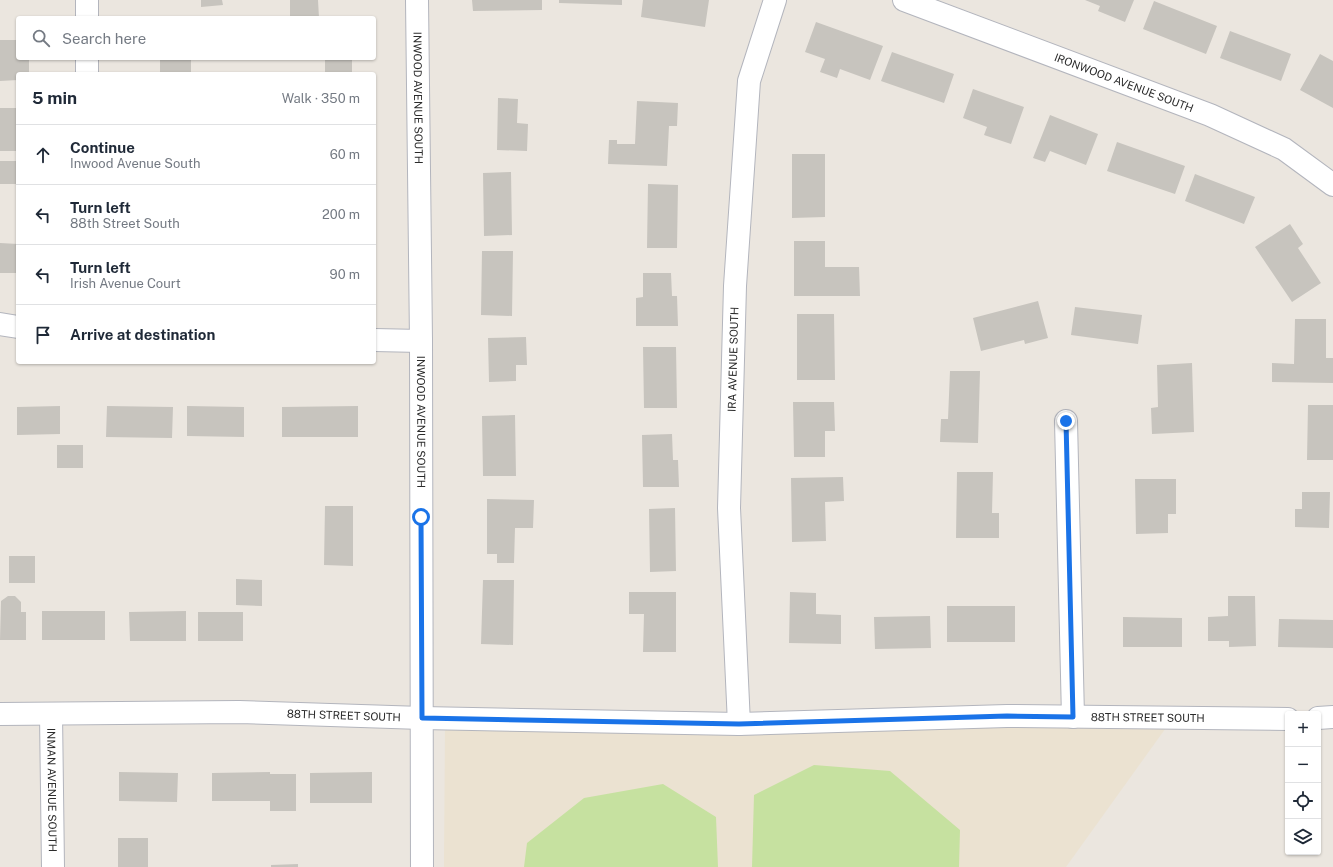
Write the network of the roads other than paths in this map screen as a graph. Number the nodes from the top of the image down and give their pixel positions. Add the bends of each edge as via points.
1 (87, 0) edge
2 (417, 0) edge
3 (775, 0) edge
4 (904, 0) edge
5 (87, 16) edge
6 (87, 60) edge
7 (87, 72) edge
8 (1333, 185) edge
9 (0, 324) edge
10 (16, 327) edge
11 (376, 340) edge
12 (421, 341) junction
13 (1066, 421) dead end
14 (0, 714) edge
15 (51, 714) junction
16 (1073, 717) junction
17 (422, 718) junction
18 (1321, 718) edge
19 (1333, 718) edge
20 (1285, 719) edge
21 (739, 724) junction
22 (53, 867) edge
23 (422, 867) edge

1 - 5 street
2 - 12 street, INWOOD AVENUE SOUTH
3 - 21 street, IRA AVENUE SOUTH via 749,81 735,286 729,508
4 - 8 street, IRONWOOD AVENUE SOUTH via 1210,115 1284,149
6 - 7 street
9 - 10 street
11 - 12 street
12 - 17 street, INWOOD AVENUE SOUTH
13 - 16 street
14 - 15 street, 88TH STREET SOUTH
15 - 17 street, 88TH STREET SOUTH via 239,712
15 - 22 street, INMAN AVENUE SOUTH
16 - 20 street, 88TH STREET SOUTH
16 - 21 street, 88TH STREET SOUTH via 1007,716
17 - 21 street, 88TH STREET SOUTH
17 - 23 street, INWOOD AVENUE SOUTH
18 - 19 street

